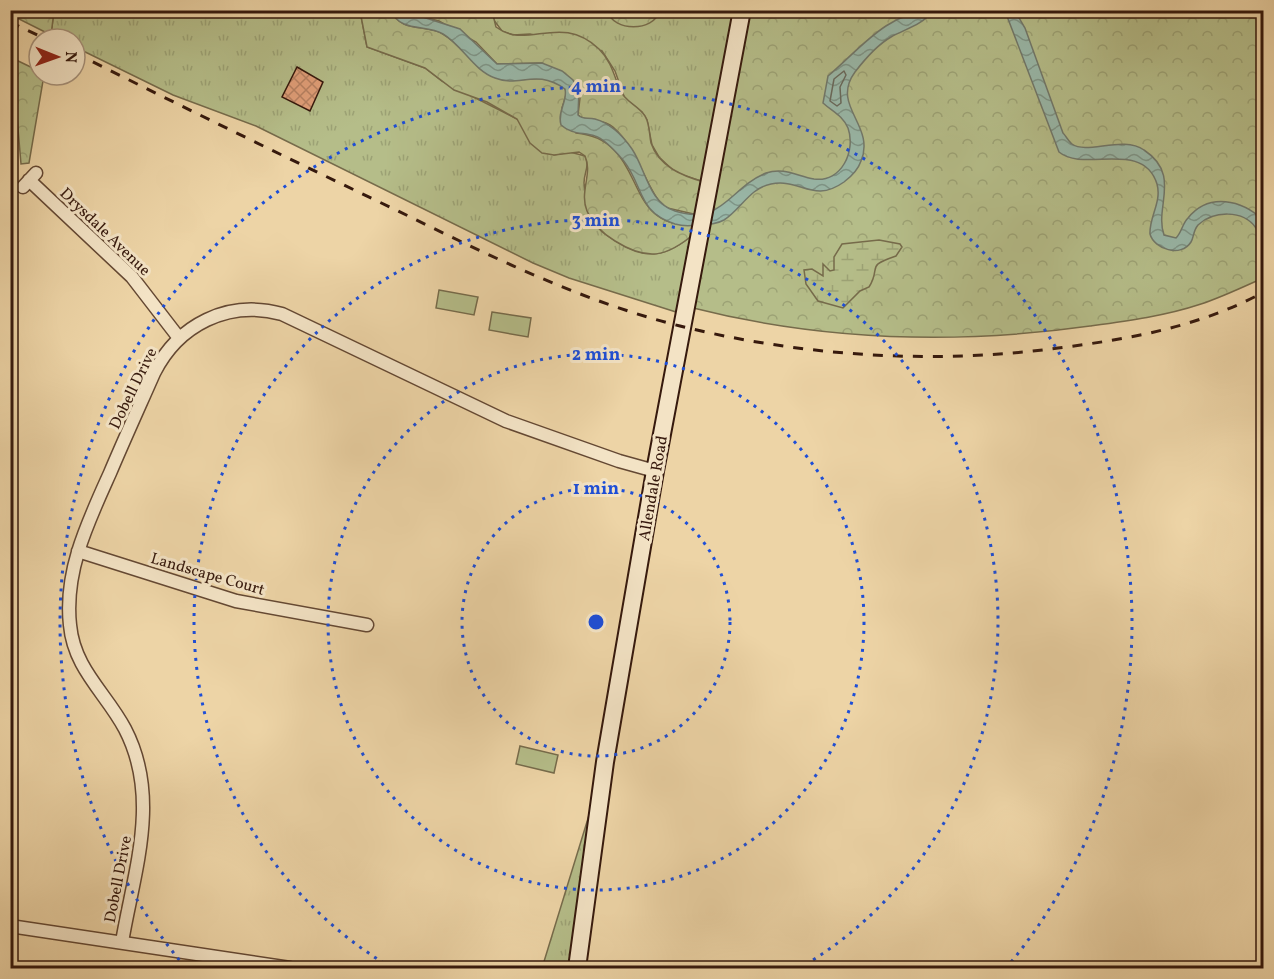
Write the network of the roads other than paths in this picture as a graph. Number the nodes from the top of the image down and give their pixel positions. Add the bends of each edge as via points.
1 (742, 10) edge
2 (29, 180) dead end
3 (179, 338) junction
4 (655, 471) junction
5 (78, 551) junction
6 (367, 624) dead end
7 (10, 926) edge
8 (122, 942) junction
9 (235, 964) edge
10 (290, 969) edge
11 (577, 969) edge

1 - 4 street, Allendale Road
2 - 3 street, Drysdale Avenue via 132,277
3 - 4 street, Dobell Drive via 204,320 226,312 255,309 282,314 506,421
3 - 5 street, Dobell Drive via 154,373
4 - 11 street, Allendale Road via 605,762
5 - 6 street, Landscape Court via 224,598
5 - 8 street, Dobell Drive via 69,606 74,648 128,736 142,785 142,846
7 - 8 street
8 - 9 street
9 - 10 street

